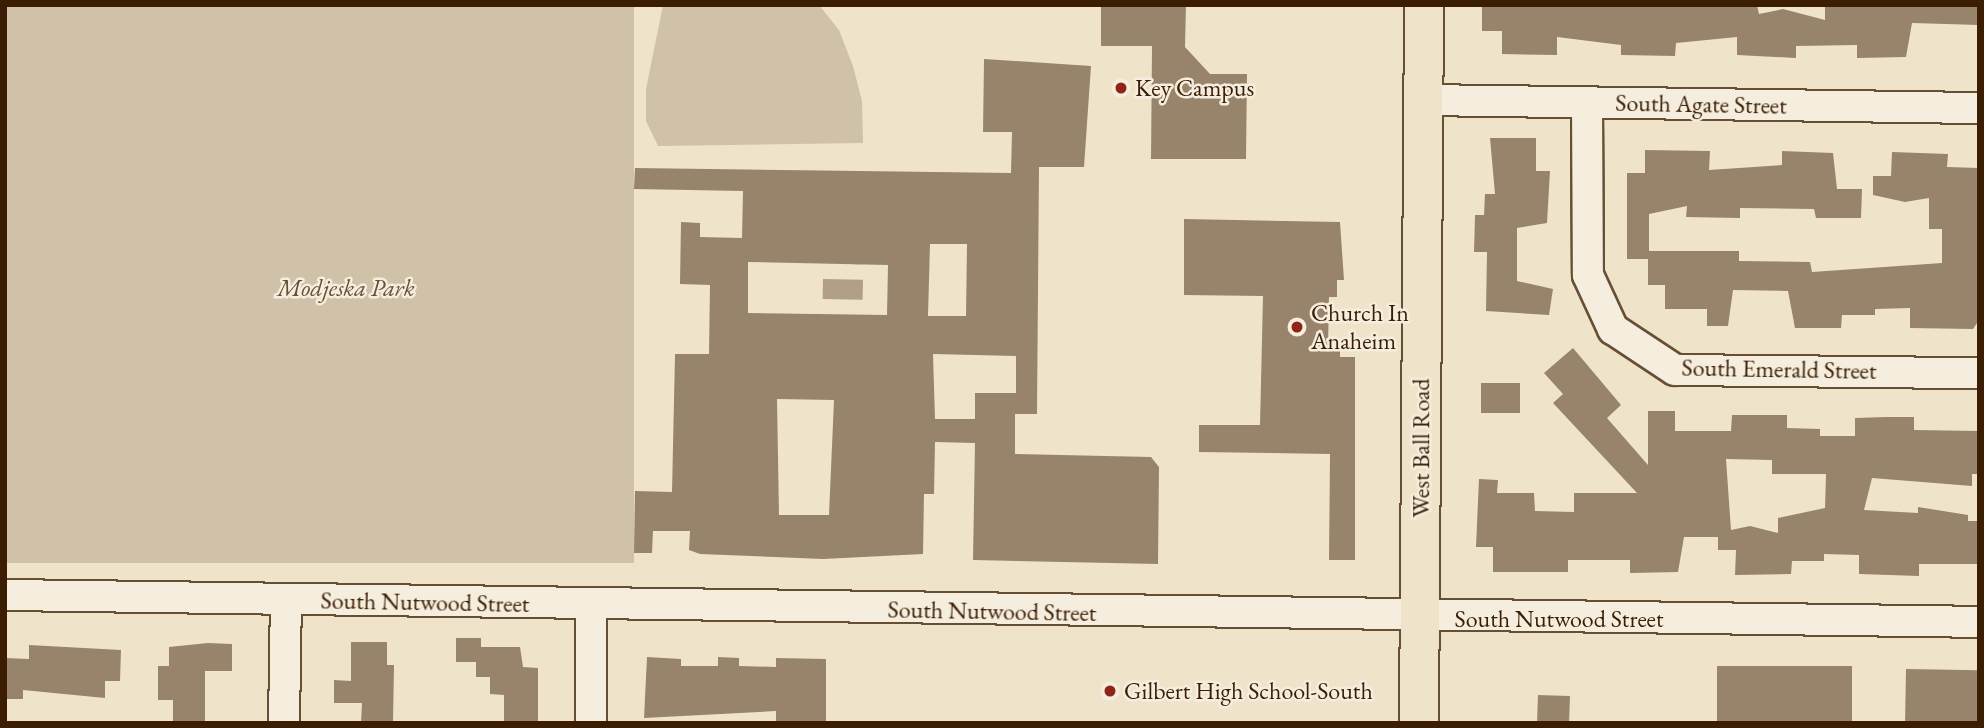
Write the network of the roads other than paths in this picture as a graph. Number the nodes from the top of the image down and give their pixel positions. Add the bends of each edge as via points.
1 (1424, 5) edge
2 (1423, 100) junction
3 (1587, 103) junction
4 (1979, 108) edge
5 (1979, 373) edge
6 (5, 595) edge
7 (286, 599) junction
8 (591, 605) junction
9 (1420, 618) junction
10 (1979, 622) edge
11 (285, 723) edge
12 (591, 723) edge
13 (1419, 723) edge

1 - 2 main road, West Ball Road
2 - 3 street, South Agate Street
2 - 9 main road, West Ball Road
3 - 4 street, South Agate Street
3 - 5 street, South Emerald Street via 1588,275 1613,329 1675,370
6 - 7 street, South Nutwood Street
7 - 8 street, South Nutwood Street
7 - 11 street
8 - 9 street, South Nutwood Street
8 - 12 street
9 - 10 street, South Nutwood Street
9 - 13 main road, West Ball Road

